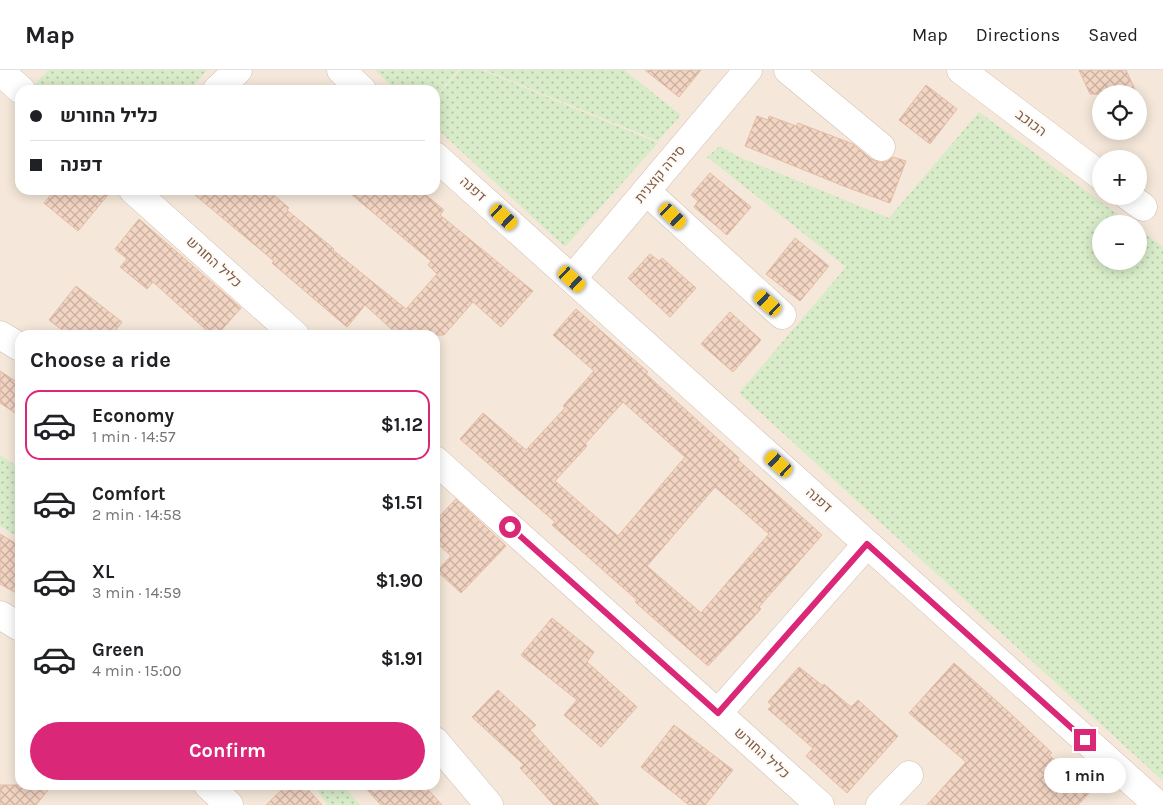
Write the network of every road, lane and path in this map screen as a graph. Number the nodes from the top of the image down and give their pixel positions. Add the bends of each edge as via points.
1 (748, 70) edge
2 (788, 70) edge
3 (960, 70) edge
4 (0, 71) edge
5 (15, 85) edge
6 (881, 147) dead end
7 (440, 160) edge
8 (1092, 169) edge
9 (646, 191) junction
10 (139, 195) edge
11 (572, 279) junction
12 (782, 315) dead end
13 (289, 330) edge
14 (0, 335) edge
15 (15, 344) edge
16 (440, 464) edge
17 (867, 544) junction
18 (0, 615) edge
19 (15, 624) edge
20 (718, 713) junction
21 (440, 747) edge
22 (909, 775) dead end
23 (213, 790) edge
24 (229, 805) edge
25 (489, 805) edge
26 (820, 805) edge
27 (880, 805) edge
28 (1158, 805) edge

1 - 9 street, סירה קוצנית
2 - 6 street
3 - 8 street, הכוכב
4 - 5 street
7 - 11 street, דפנה
9 - 11 street, סירה קוצנית
9 - 12 street
10 - 13 street, כליל החורש
11 - 17 street, דפנה
14 - 15 street
16 - 20 street, כליל החורש
17 - 20 street
17 - 28 street, דפנה
18 - 19 street
20 - 26 street, כליל החורש
21 - 25 street
22 - 27 street
23 - 24 street

